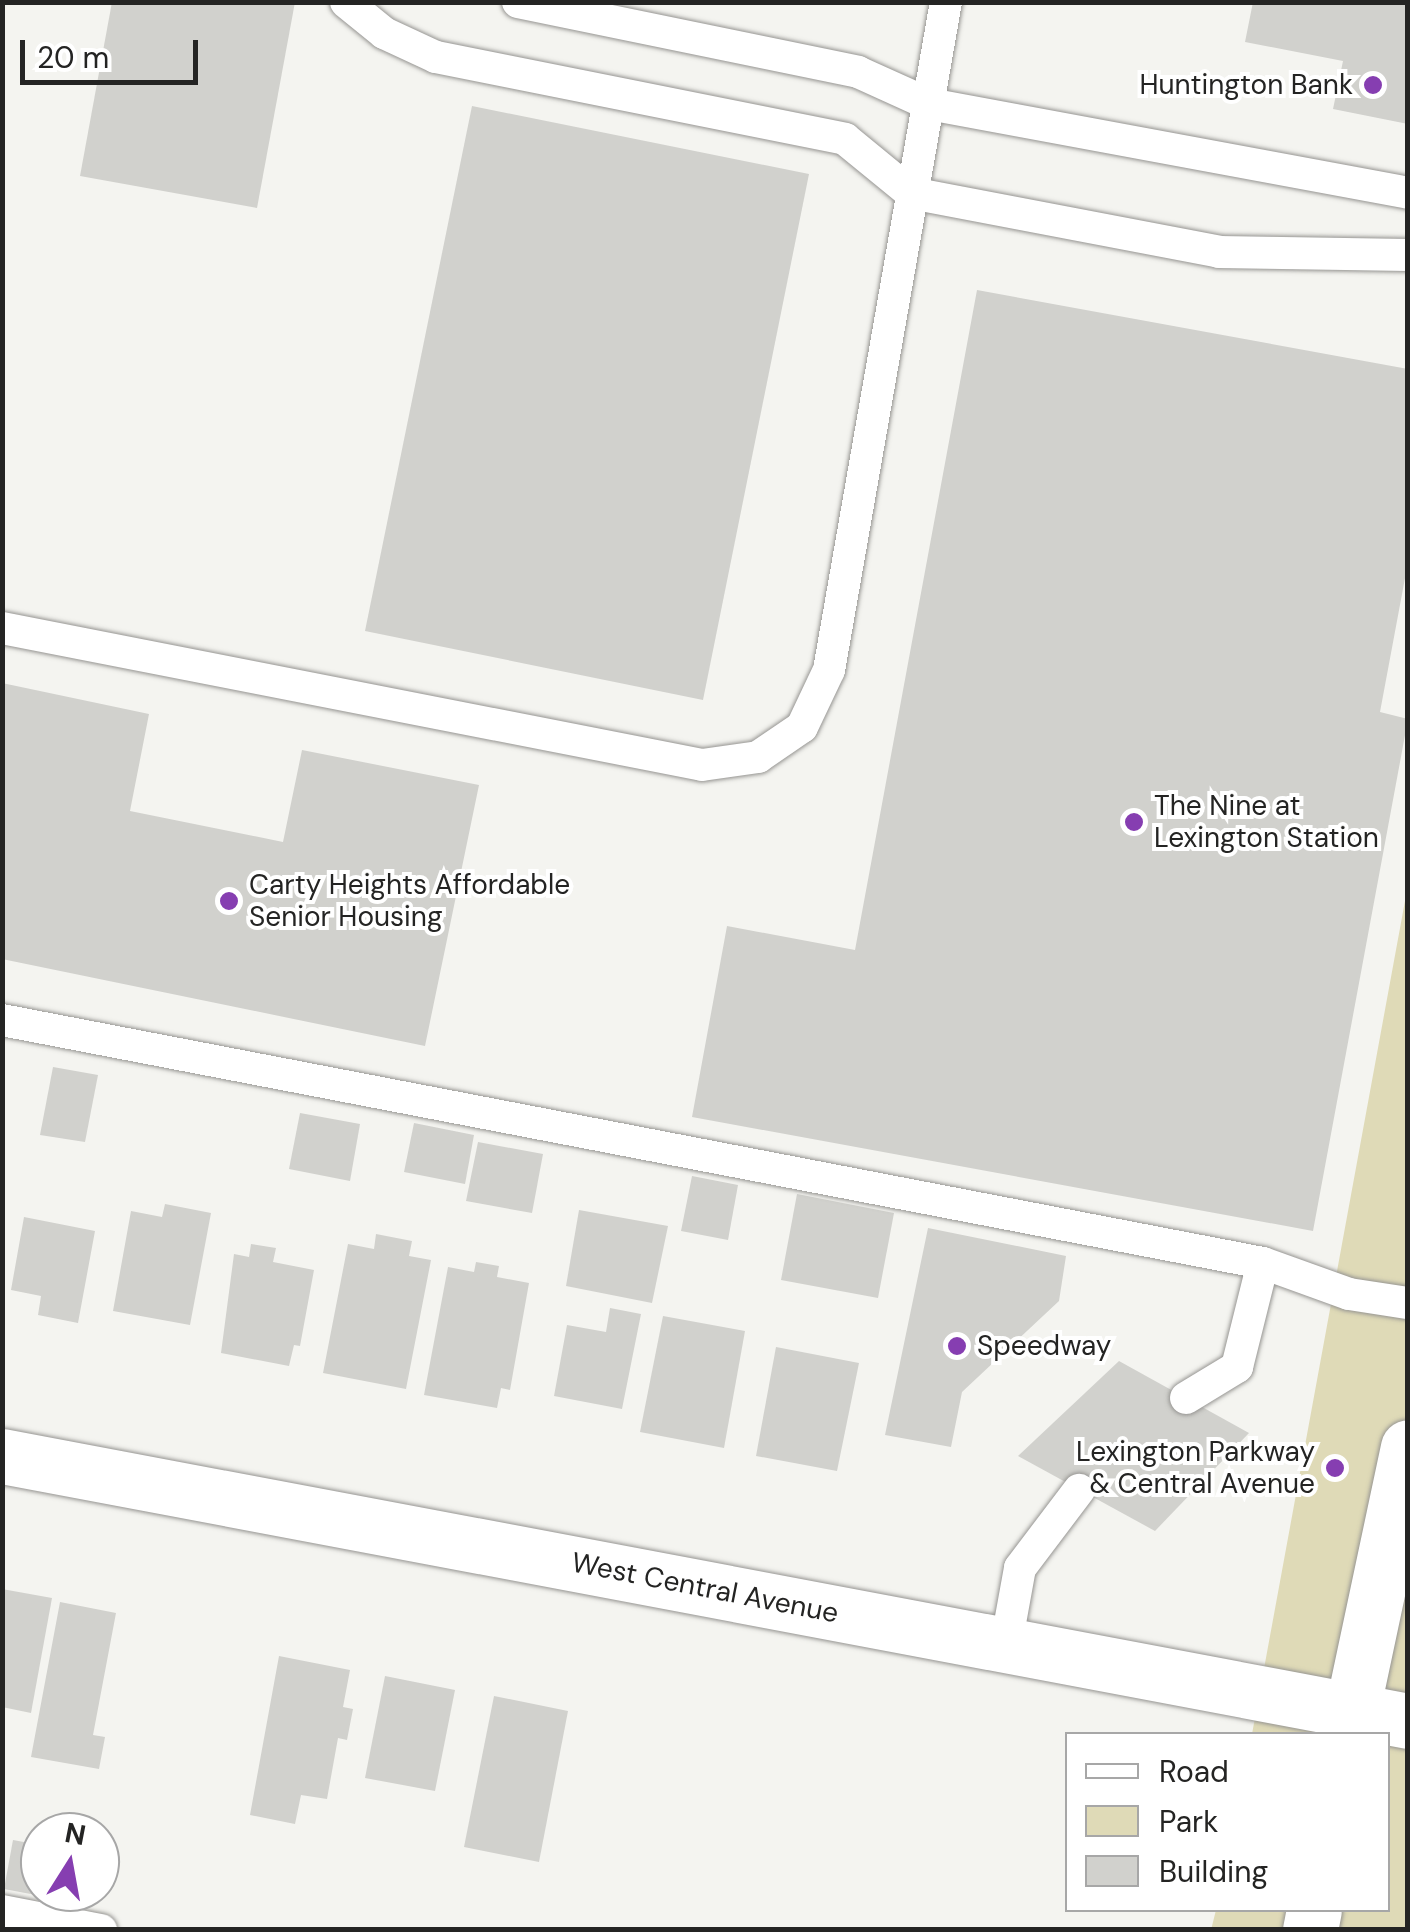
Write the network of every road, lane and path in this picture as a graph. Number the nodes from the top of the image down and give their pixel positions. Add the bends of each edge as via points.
1 (346, 2) edge
2 (518, 2) edge
3 (946, 2) edge
4 (928, 104) junction
5 (910, 193) junction
6 (1408, 193) edge
7 (1408, 255) edge
8 (2, 628) edge
9 (2, 1020) edge
10 (1263, 1263) junction
11 (1408, 1303) edge
12 (1186, 1398) dead end
13 (1408, 1447) edge
14 (2, 1456) edge
15 (1079, 1490) dead end
16 (1006, 1645) junction
17 (1408, 1721) edge
18 (1349, 1722) edge
19 (2, 1910) edge
20 (101, 1930) edge

1 - 5 lane via 384,33 436,57 845,139
2 - 4 lane via 858,72
3 - 4 lane
4 - 5 lane
4 - 6 lane
5 - 7 lane via 1220,252
5 - 8 lane via 828,670 802,727 758,757 702,765
9 - 10 lane
10 - 11 lane via 1349,1294
10 - 12 lane via 1237,1368
13 - 18 street
14 - 16 street, West Central Avenue
15 - 16 lane via 1020,1568
16 - 18 street, West Central Avenue
17 - 18 street, West Central Avenue
19 - 20 lane

